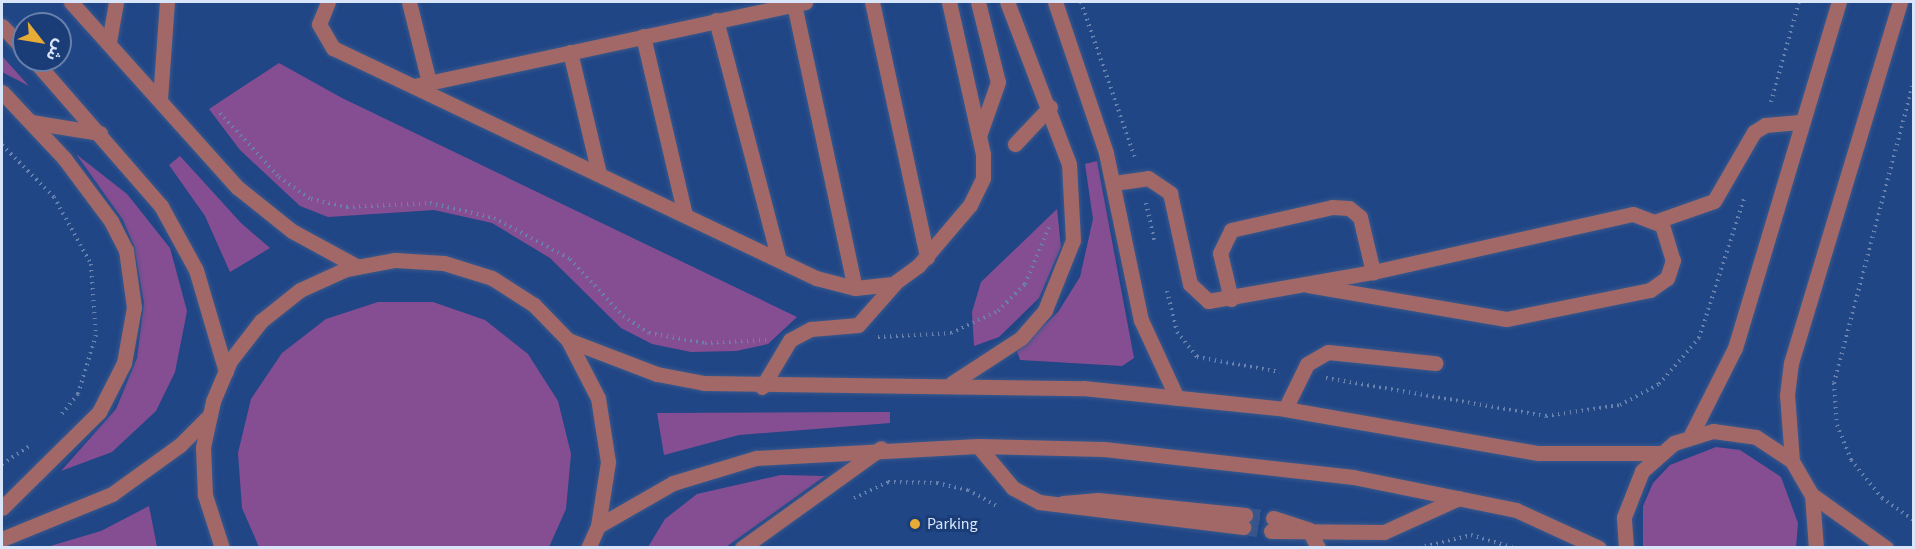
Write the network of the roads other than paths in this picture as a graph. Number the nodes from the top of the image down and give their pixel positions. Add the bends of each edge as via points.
1 (71, 2) edge
2 (116, 2) edge
3 (167, 2) edge
4 (328, 2) edge
5 (409, 2) edge
6 (872, 2) edge
7 (950, 2) edge
8 (978, 2) edge
9 (1007, 2) edge
10 (1055, 2) edge
11 (1839, 2) edge
12 (1900, 2) edge
13 (800, 3) edge
14 (764, 6) edge
15 (716, 20) junction
16 (643, 36) junction
17 (109, 42) junction
18 (570, 52) junction
19 (45, 72) edge
20 (422, 84) junction
21 (2, 92) edge
22 (160, 99) junction
23 (1050, 107) junction
24 (31, 122) junction
25 (1803, 122) junction
26 (100, 133) junction
27 (979, 136) junction
28 (1015, 144) dead end
29 (599, 174) junction
30 (1114, 183) junction
31 (685, 215) junction
32 (1657, 221) junction
33 (927, 257) junction
34 (779, 260) junction
35 (358, 267) junction
36 (1373, 273) junction
37 (896, 282) junction
38 (1308, 285) junction
39 (855, 288) junction
40 (1232, 299) junction
41 (568, 340) junction
42 (1435, 363) dead end
43 (226, 372) junction
44 (952, 384) junction
45 (762, 387) junction
46 (1177, 398) junction
47 (1285, 409) junction
48 (210, 415) junction
49 (1691, 435) junction
50 (978, 446) junction
51 (881, 448) junction
52 (1659, 453) junction
53 (1792, 461) junction
54 (1812, 495) junction
55 (1459, 498) junction
56 (2, 508) edge
57 (1244, 521) tunnel mouth
58 (1272, 525) tunnel mouth
59 (598, 526) junction
60 (1309, 530) junction
61 (2, 539) edge
62 (1365, 541) edge
63 (222, 548) edge
64 (588, 548) edge
65 (742, 548) edge
66 (1318, 548) edge
67 (1599, 548) edge
68 (1626, 548) edge
69 (1816, 548) edge
70 (1886, 548) edge

1 - 17 street
2 - 17 street
3 - 22 street
4 - 20 street via 319,24 326,42
5 - 20 street
6 - 33 street
7 - 27 street
8 - 27 street via 998,82
9 - 23 street
10 - 30 street
11 - 25 street
12 - 53 street via 1791,363 1787,406
13 - 14 street
13 - 39 street
14 - 15 street
15 - 16 street
15 - 34 street
16 - 18 street
16 - 31 street
17 - 22 street
18 - 20 street
18 - 29 street
19 - 26 street
20 - 29 street
21 - 24 street
22 - 35 street via 263,209
23 - 28 street
23 - 44 street via 1075,202 1063,276 1021,338
24 - 26 street
24 - 56 street via 111,222 126,250 134,307 124,363 99,412
25 - 32 street via 1765,125 1754,132 1714,201
25 - 49 street via 1735,348
26 - 43 street via 140,178 180,238 208,303
27 - 33 street via 984,166 978,192
29 - 31 street
30 - 40 street via 1148,178 1163,185 1173,203 1194,291 1208,301
30 - 46 street via 1141,320
31 - 34 street
32 - 36 street via 1633,214
32 - 38 street via 1667,233 1673,260 1660,285 1520,317 1493,318
33 - 37 street
34 - 39 street
35 - 41 street via 395,260 444,263 492,278 534,305
35 - 43 street via 300,290 269,315
36 - 38 street
36 - 40 street via 1360,217 1349,208 1332,207 1231,230 1220,253
37 - 39 street
37 - 45 street via 858,325 810,329 790,340
38 - 40 street
41 - 45 street via 657,374
41 - 59 street via 600,409 608,462
42 - 47 street via 1328,352 1299,374
43 - 48 street
44 - 45 street
44 - 46 street
46 - 47 street
47 - 52 street via 1538,453
48 - 61 street via 180,445 112,494
48 - 63 street via 203,447 205,495
49 - 52 street
49 - 53 street via 1713,431 1756,437
50 - 51 street
50 - 55 street via 1229,460
50 - 57 street via 1013,488 1055,505
51 - 59 street via 799,452 714,469 673,483
51 - 65 street
52 - 68 street via 1630,493 1624,517
53 - 54 street
54 - 69 street
54 - 70 street
55 - 62 street via 1404,527
55 - 67 street via 1516,510
58 - 60 street
59 - 64 street
60 - 62 street
60 - 66 street

